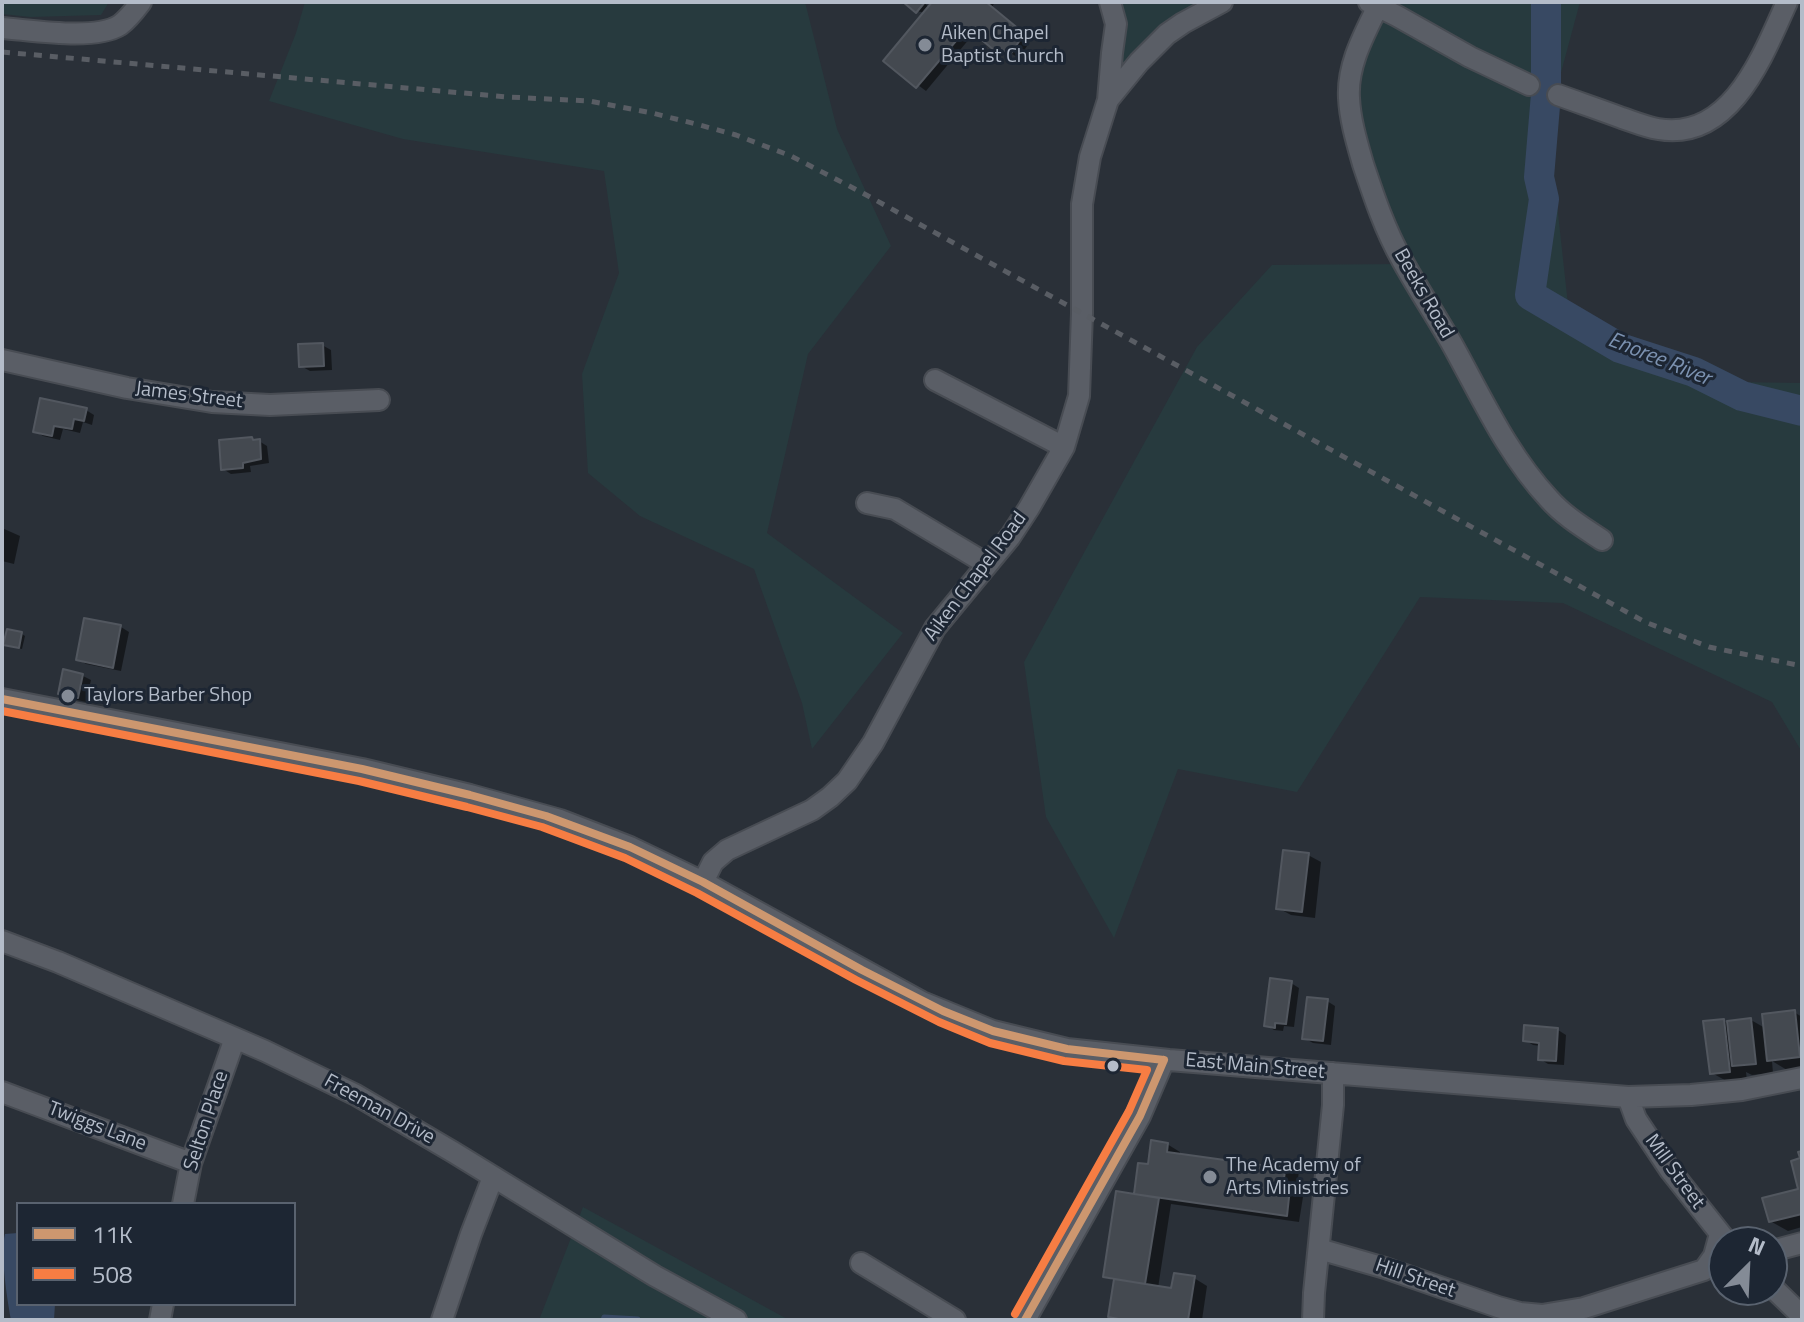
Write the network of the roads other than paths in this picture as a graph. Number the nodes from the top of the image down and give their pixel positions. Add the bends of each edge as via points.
1 (141, 2) edge
2 (1110, 2) edge
3 (1222, 2) edge
4 (1787, 2) edge
5 (1374, 4) edge
6 (2, 28) edge
7 (1529, 85) dead end
8 (1558, 95) dead end
9 (1108, 100) junction
10 (2, 360) edge
11 (935, 380) dead end
12 (379, 400) dead end
13 (1064, 447) junction
14 (867, 503) dead end
15 (1602, 540) dead end
16 (987, 564) junction
17 (2, 699) edge
18 (703, 882) junction
19 (2, 941) edge
20 (235, 1038) junction
21 (1164, 1060) junction
22 (1333, 1073) junction
23 (1802, 1078) edge
24 (2, 1092) edge
25 (1628, 1097) junction
26 (191, 1163) junction
27 (493, 1177) junction
28 (183, 1202) edge
29 (1714, 1226) edge
30 (1319, 1249) junction
31 (861, 1263) dead end
32 (1708, 1264) edge
33 (442, 1320) edge
34 (736, 1320) edge
35 (955, 1320) edge
36 (1025, 1320) edge
37 (1313, 1320) edge

1 - 6 street via 106,31
2 - 9 street via 1116,24
3 - 9 street, Aiken Chapel Road via 1167,34
4 - 8 street via 1742,89 1703,124 1653,128
5 - 7 street
5 - 15 street, Beeks Road via 1354,57 1349,99 1359,149 1385,226 1514,455 1551,502
9 - 13 street, Aiken Chapel Road via 1082,204 1079,396
10 - 12 street, James Street via 212,402
11 - 13 street
13 - 16 street, Aiken Chapel Road via 1010,537
14 - 16 street via 895,509
16 - 18 street, Aiken Chapel Road via 935,628 847,781 812,810 727,850
17 - 18 street, East Main Street via 362,769 515,807 630,847
18 - 21 street, East Main Street via 922,1002 981,1026 1067,1049
19 - 20 street, Freeman Drive
20 - 26 street, Selton Place
20 - 27 street, Freeman Drive via 356,1095
21 - 22 street, East Main Street
21 - 36 street via 1140,1116
22 - 25 street, East Main Street
22 - 30 street
23 - 25 street, East Main Street via 1742,1090
24 - 26 street, Twiggs Lane
25 - 29 street, Mill Street via 1636,1119 1670,1170
26 - 28 street, Selton Place
27 - 33 street
27 - 34 street, Freeman Drive
30 - 32 street, Hill Street via 1498,1307 1542,1315 1584,1308
30 - 37 street
31 - 35 street

